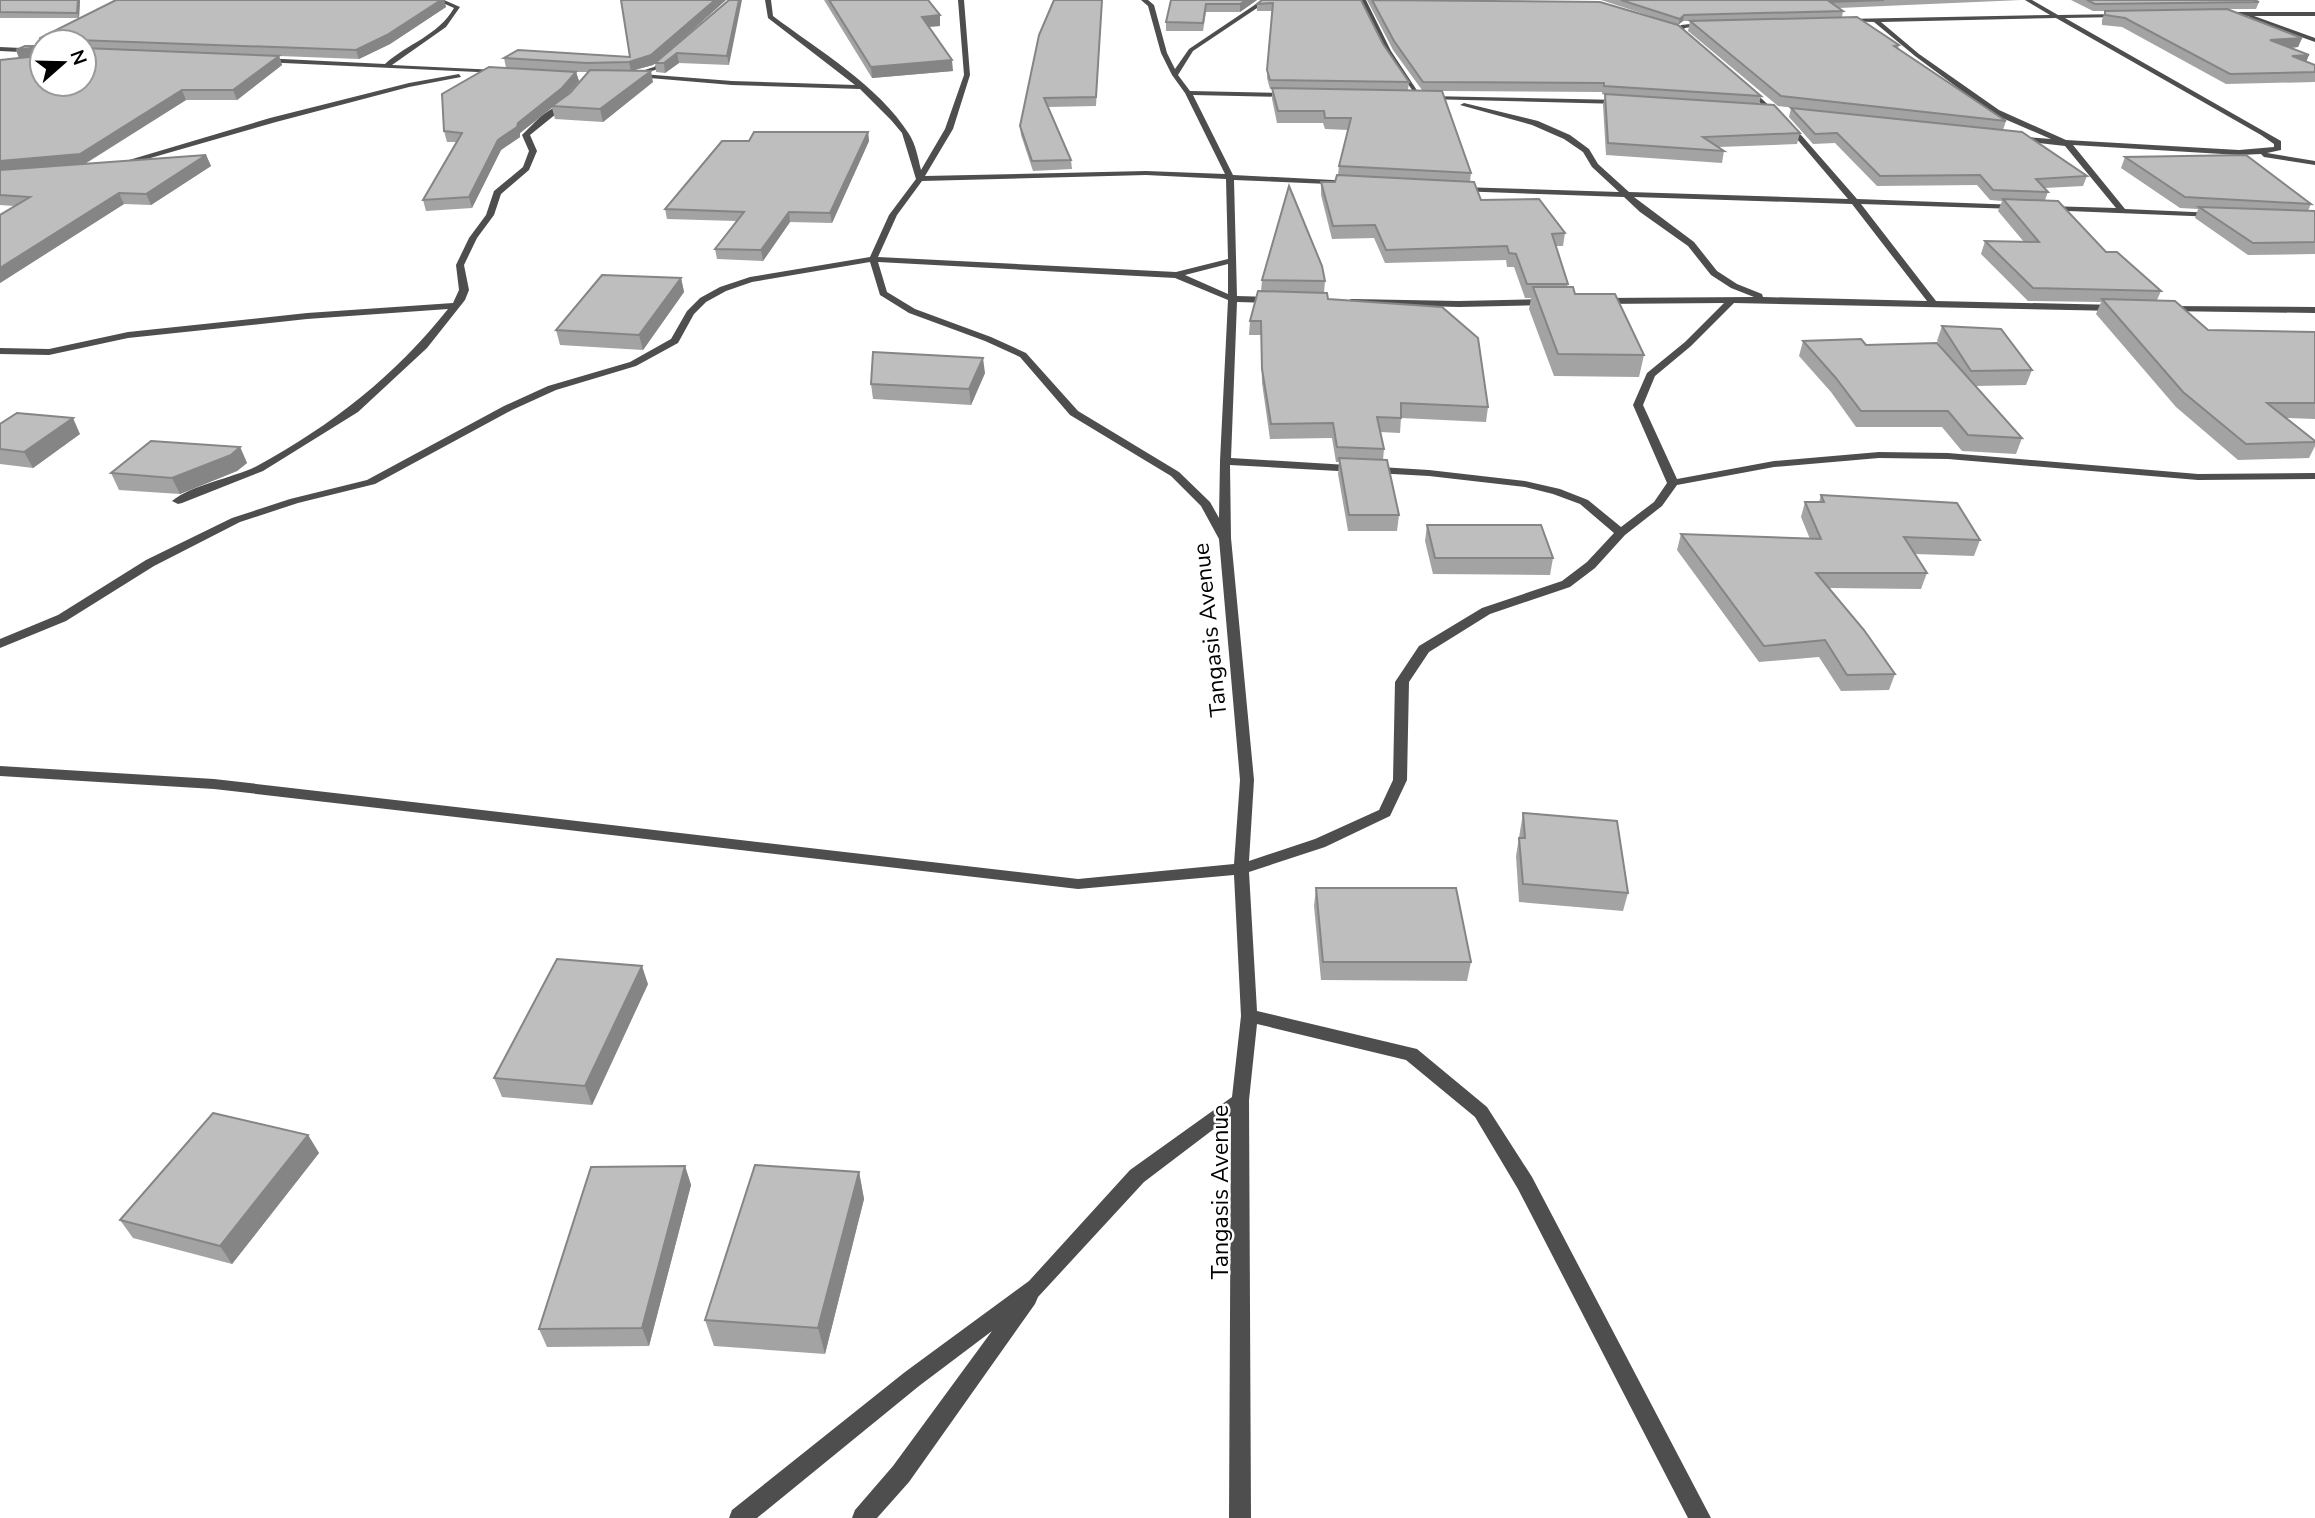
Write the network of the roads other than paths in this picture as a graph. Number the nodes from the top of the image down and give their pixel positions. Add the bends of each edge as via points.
1 (439, 0) edge
2 (768, 0) edge
3 (961, 0) edge
4 (1144, 0) edge
5 (1266, 0) edge
6 (1363, 0) edge
7 (2028, 0) edge
8 (2242, 13) junction
9 (2216, 14) edge
10 (2315, 14) edge
11 (2123, 15) edge
12 (2058, 16) junction
13 (1875, 20) junction
14 (1842, 21) edge
15 (1713, 23) edge
16 (1667, 27) edge
17 (1680, 30) junction
18 (2315, 40) edge
19 (0, 49) edge
20 (28, 50) edge
21 (678, 50) edge
22 (1702, 50) edge
23 (258, 60) edge
24 (387, 66) junction
25 (484, 72) junction
26 (511, 73) edge
27 (1175, 75) junction
28 (621, 76) edge
29 (632, 76) junction
30 (1738, 80) edge
31 (859, 87) junction
32 (580, 93) edge
33 (1188, 93) junction
34 (1297, 95) edge
35 (1406, 97) edge
36 (1420, 97) junction
37 (1434, 98) junction
38 (1633, 102) edge
39 (1762, 110) edge
40 (1775, 111) junction
41 (1788, 113) edge
42 (2000, 136) edge
43 (2068, 144) junction
44 (2239, 152) junction
45 (2315, 163) edge
46 (118, 164) edge
47 (1230, 176) junction
48 (920, 179) junction
49 (1365, 184) edge
50 (1446, 188) edge
51 (1629, 195) junction
52 (1854, 202) junction
53 (2028, 207) edge
54 (2042, 208) edge
55 (2122, 210) junction
56 (2232, 216) edge
57 (873, 259) junction
58 (1231, 261) junction
59 (1176, 275) junction
60 (1233, 299) junction
61 (1287, 300) edge
62 (1732, 300) junction
63 (1781, 300) junction
64 (1340, 301) edge
65 (1595, 301) edge
66 (1554, 302) edge
67 (1934, 304) junction
68 (455, 306) junction
69 (2130, 308) edge
70 (2158, 309) edge
71 (2315, 310) edge
72 (0, 351) edge
73 (1225, 461) junction
74 (2315, 476) edge
75 (1673, 483) junction
76 (178, 501) dead end
77 (1621, 533) junction
78 (1225, 540) junction
79 (0, 644) edge
80 (0, 771) edge
81 (1241, 869) junction
82 (1250, 1016) junction
83 (1240, 1100) junction
84 (1036, 1287) junction
85 (740, 1518) edge
86 (863, 1518) edge
87 (1240, 1518) edge
88 (1700, 1518) edge

1 - 24 street via 457,7 453,18
2 - 31 street via 770,17
3 - 48 street via 967,75 949,129
4 - 27 street via 1151,5
5 - 27 street via 1191,51
6 - 36 street via 1403,78
7 - 12 street
8 - 9 street
8 - 10 street
8 - 18 street
11 - 12 street
12 - 13 street
12 - 44 street via 2278,143 2278,148 2269,152
13 - 14 street
13 - 43 street via 1996,111
15 - 17 street
16 - 17 street
17 - 22 street
19 - 20 street
21 - 29 street via 656,68
23 - 24 street
24 - 25 street
25 - 26 street
25 - 46 street via 285,116
27 - 33 street
28 - 29 street
29 - 31 street
30 - 40 street
31 - 48 street via 889,112 906,134
32 - 68 street via 526,135 533,151 526,168 497,193 490,215 473,238 460,265 464,290
33 - 34 street
33 - 47 street
35 - 36 street
36 - 37 street
37 - 38 street
37 - 51 street via 1535,122 1567,137
39 - 40 street
40 - 41 street
40 - 52 street
42 - 43 street
43 - 44 street
43 - 55 street
44 - 45 street
47 - 48 street via 1146,173
47 - 49 street
47 - 58 street
48 - 57 street via 893,215
50 - 51 street
51 - 52 street
51 - 63 street via 1691,244 1714,273 1754,295
52 - 53 street
52 - 67 street
54 - 55 street
55 - 56 street
57 - 59 street
57 - 78 street, Tangasis Avenue via 883,293 912,311 1023,355 1074,414 1175,474 1206,505
57 - 79 street via 750,280 723,289 690,313 675,341 633,364 541,393 371,482 236,520 149,563 62,618
58 - 59 street
58 - 60 street
59 - 60 street
60 - 61 street
60 - 73 street
62 - 63 street
62 - 65 street
62 - 75 street via 1651,376 1638,405
63 - 67 street
64 - 66 street
67 - 69 street
68 - 72 street via 141,334 49,352
68 - 76 street via 424,346 354,410 259,469
70 - 71 street
73 - 77 street via 1429,473 1525,484 1584,502
73 - 78 street
74 - 75 street via 2198,477 1900,455 1727,470
75 - 77 street via 1658,504
77 - 81 street via 1566,584 1486,611 1424,649 1402,682 1400,779 1385,813 1320,843
78 - 81 street, Tangasis Avenue via 1247,780
80 - 81 street via 214,784 1078,884
81 - 82 street, Tangasis Avenue
82 - 83 street, Tangasis Avenue
82 - 88 street via 1411,1054 1481,1112 1525,1183
83 - 84 street via 1137,1176
83 - 87 street, Tangasis Avenue
84 - 85 street via 912,1379
84 - 86 street via 901,1474

